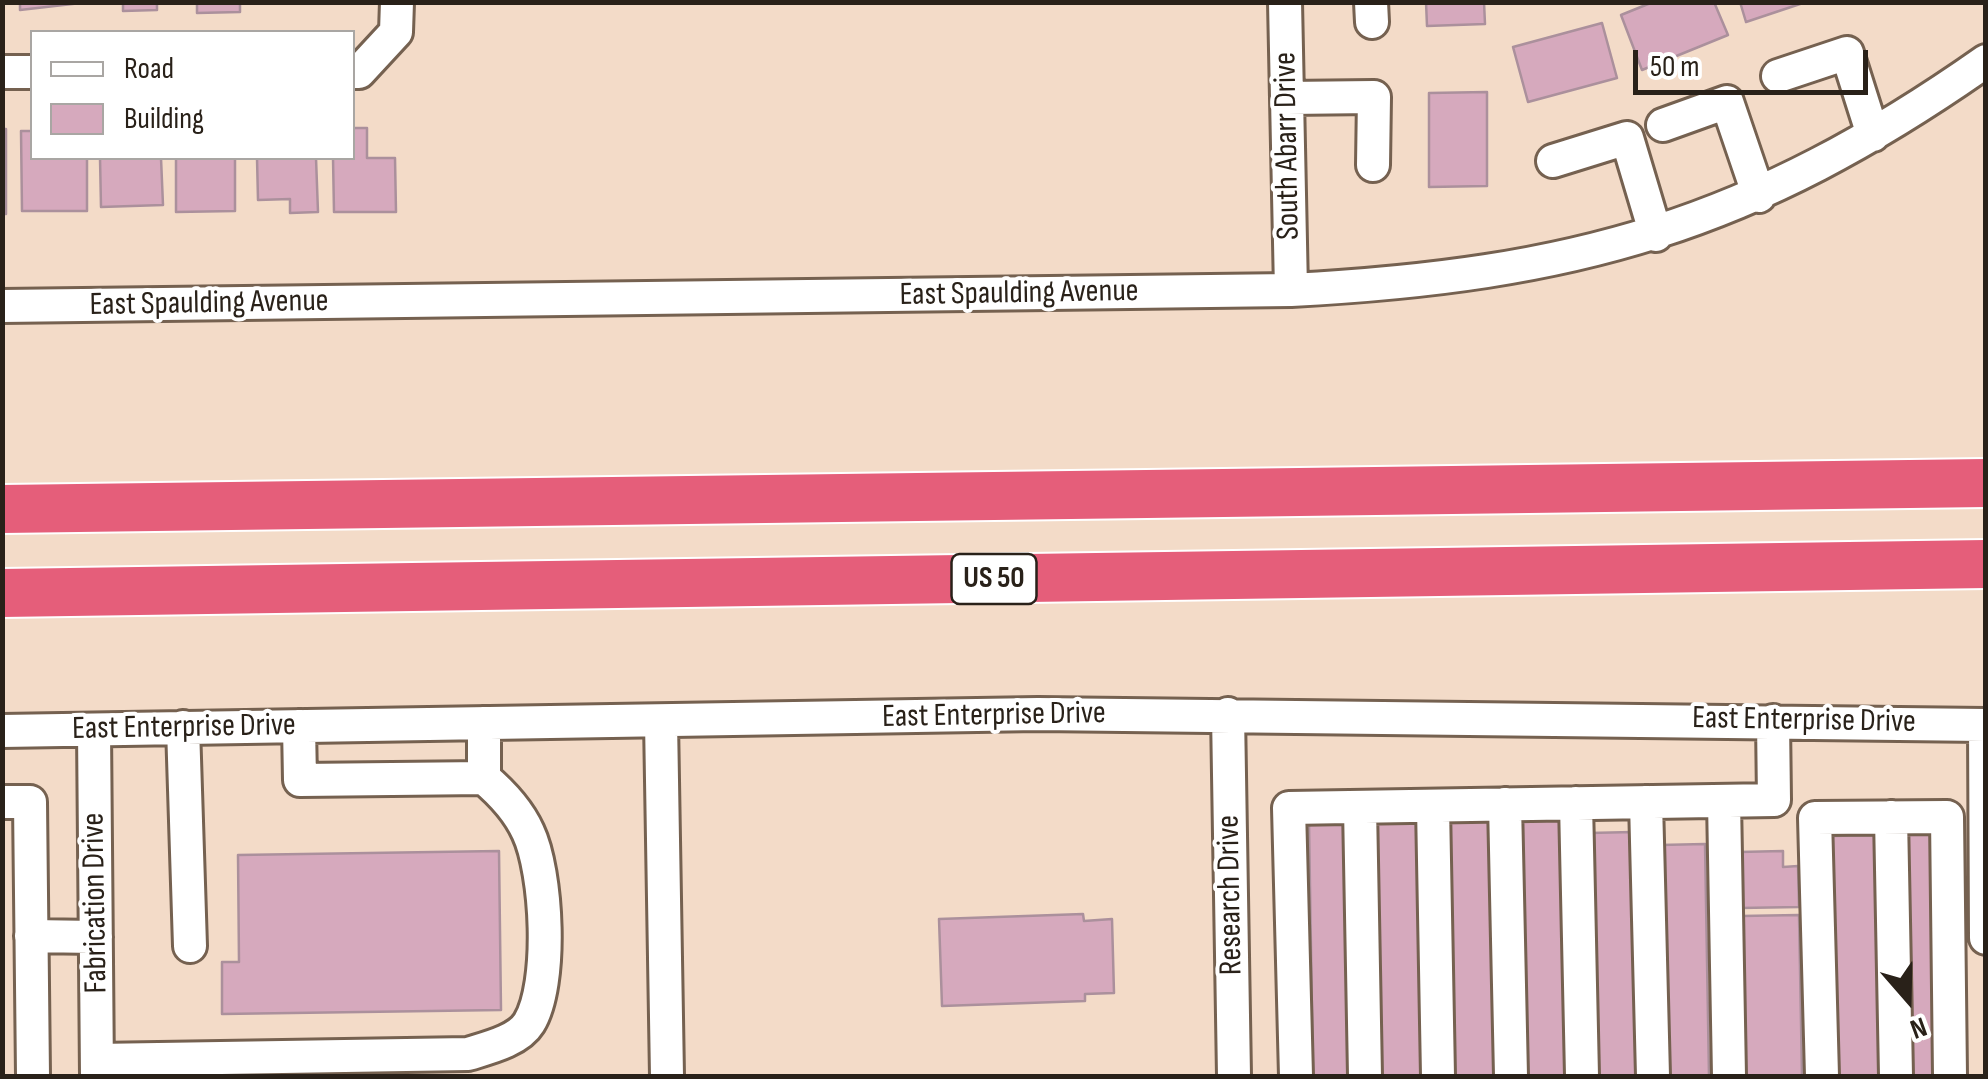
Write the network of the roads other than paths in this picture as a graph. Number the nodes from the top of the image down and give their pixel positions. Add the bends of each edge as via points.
1 (1286, 2) edge
2 (396, 17) edge
3 (2, 72) edge
4 (30, 72) edge
5 (355, 72) edge
6 (1982, 72) edge
7 (1778, 76) dead end
8 (1287, 98) junction
9 (1663, 125) dead end
10 (1873, 135) junction
11 (1554, 161) dead end
12 (1373, 166) dead end
13 (1759, 196) junction
14 (1656, 235) junction
15 (1291, 290) junction
16 (2, 306) edge
17 (1986, 483) edge
18 (2, 510) edge
19 (1986, 564) edge
20 (2, 594) edge
21 (1228, 714) junction
22 (661, 720) junction
23 (1773, 720) junction
24 (484, 723) junction
25 (298, 726) junction
26 (1986, 726) edge
27 (184, 727) junction
28 (94, 730) junction
29 (2, 731) edge
30 (484, 778) junction
31 (1724, 801) junction
32 (2, 802) edge
33 (1646, 802) junction
34 (1505, 804) junction
35 (1576, 804) junction
36 (1433, 806) junction
37 (1360, 807) junction
38 (1891, 818) junction
39 (1985, 919) edge
40 (32, 936) junction
41 (96, 937) junction
42 (1986, 938) edge
43 (190, 946) dead end
44 (97, 1068) edge
45 (33, 1076) edge
46 (667, 1076) edge
47 (1234, 1076) edge
48 (1296, 1076) edge
49 (1365, 1076) edge
50 (1438, 1076) edge
51 (1511, 1076) edge
52 (1582, 1076) edge
53 (1654, 1076) edge
54 (1729, 1076) edge
55 (1822, 1076) edge
56 (1896, 1076) edge
57 (1950, 1076) edge

1 - 8 street, South Abarr Drive
2 - 5 street
3 - 4 street
6 - 10 street, East Spaulding Avenue
7 - 10 street via 1847,54
8 - 12 street via 1374,97
8 - 15 street, South Abarr Drive
9 - 13 street via 1727,102
10 - 13 street, East Spaulding Avenue
11 - 14 street via 1627,138
13 - 14 street, East Spaulding Avenue
14 - 15 street, East Spaulding Avenue via 1496,273
15 - 16 street, East Spaulding Avenue
17 - 18 highway
19 - 20 highway, US 50
21 - 22 street, East Enterprise Drive
21 - 23 street, East Enterprise Drive
21 - 47 street, Research Drive
22 - 24 street, East Enterprise Drive
22 - 46 street
23 - 26 street, East Enterprise Drive
23 - 31 street via 1774,800
24 - 25 street, East Enterprise Drive
24 - 30 street
25 - 27 street, East Enterprise Drive
25 - 30 street via 300,780
26 - 39 street
27 - 28 street, East Enterprise Drive
27 - 43 street
28 - 29 street, East Enterprise Drive
28 - 41 street, Fabrication Drive
30 - 44 street via 508,798 529,833 540,872 544,978 528,1025 468,1054
31 - 33 street
31 - 54 street
32 - 40 street via 30,802
33 - 35 street
33 - 53 street
34 - 35 street
34 - 36 street
34 - 51 street
35 - 52 street
36 - 37 street
36 - 50 street
37 - 48 street via 1290,808
37 - 49 street
38 - 55 street via 1816,818
38 - 56 street
38 - 57 street via 1947,817
39 - 42 street
40 - 41 street
40 - 45 street
41 - 44 street, Fabrication Drive

